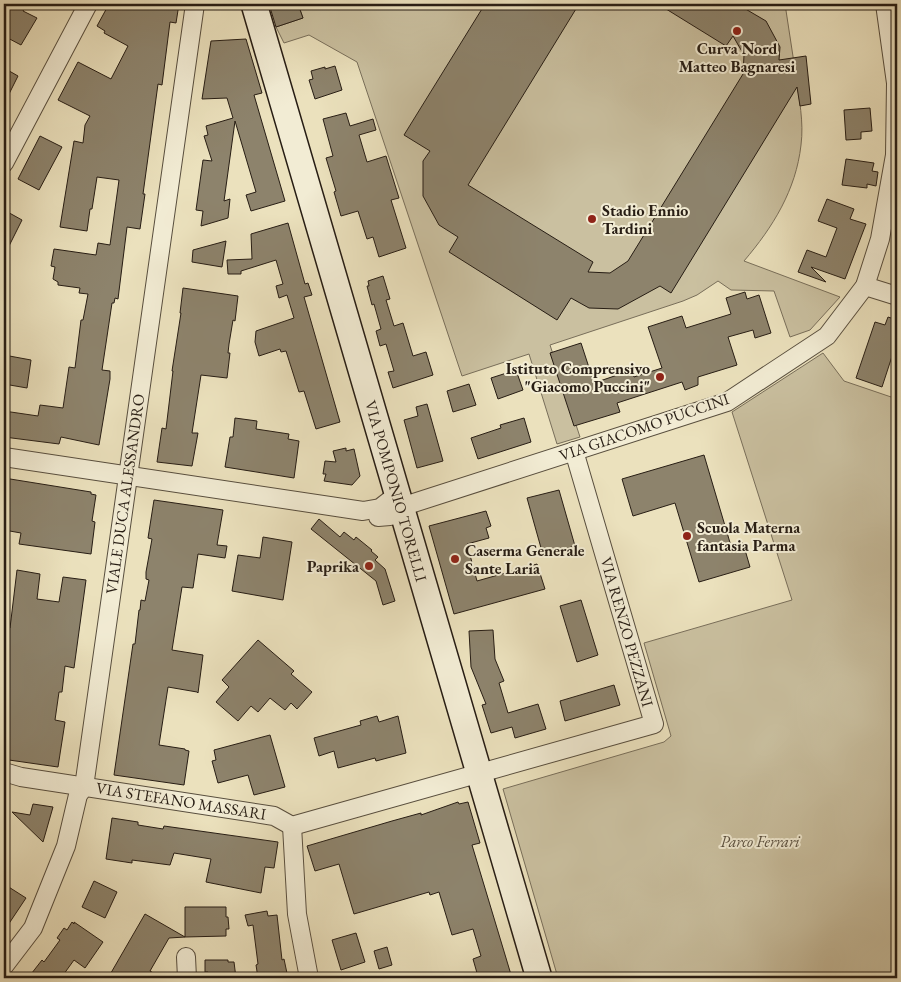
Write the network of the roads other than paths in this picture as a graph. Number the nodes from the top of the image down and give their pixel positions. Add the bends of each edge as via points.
1 (88, 4) edge
2 (195, 4) edge
3 (254, 4) edge
4 (885, 4) edge
5 (897, 83) edge
6 (4, 163) edge
7 (865, 286) junction
8 (897, 296) edge
9 (574, 450) junction
10 (4, 457) edge
11 (127, 476) junction
12 (398, 496) junction
13 (371, 514) junction
14 (412, 544) junction
15 (4, 772) edge
16 (478, 773) junction
17 (84, 787) junction
18 (292, 826) junction
19 (186, 957) dead end
20 (4, 966) edge
21 (187, 978) edge
22 (309, 978) edge
23 (539, 978) edge

1 - 6 street
2 - 11 street, VIALE DUCA ALESSANDRO
3 - 12 main road, VIA POMPONIO TORELLI
4 - 5 street, VIA GIACOMO PUCCINI
5 - 7 street, VIA GIACOMO PUCCINI via 895,155 880,239
7 - 8 street
7 - 9 street, VIA GIACOMO PUCCINI via 827,336 726,402
9 - 12 street, VIA GIACOMO PUCCINI
9 - 16 street, VIA RENZO PEZZANI via 654,724
10 - 11 street
11 - 13 street
11 - 17 street, VIALE DUCA ALESSANDRO
12 - 13 street, VIA GIACOMO PUCCINI via 390,516
12 - 14 main road, VIA POMPONIO TORELLI
13 - 14 street via 401,529
14 - 16 main road, VIA POMPONIO TORELLI
15 - 17 street, VIA STEFANO MASSARI
16 - 18 street
16 - 23 main road, VIA POMPONIO TORELLI
17 - 18 street, VIA STEFANO MASSARI via 274,816
17 - 20 street, VIALE DUCA ALESSANDRO via 78,796 66,846 33,928
18 - 22 street via 296,914
19 - 21 street

